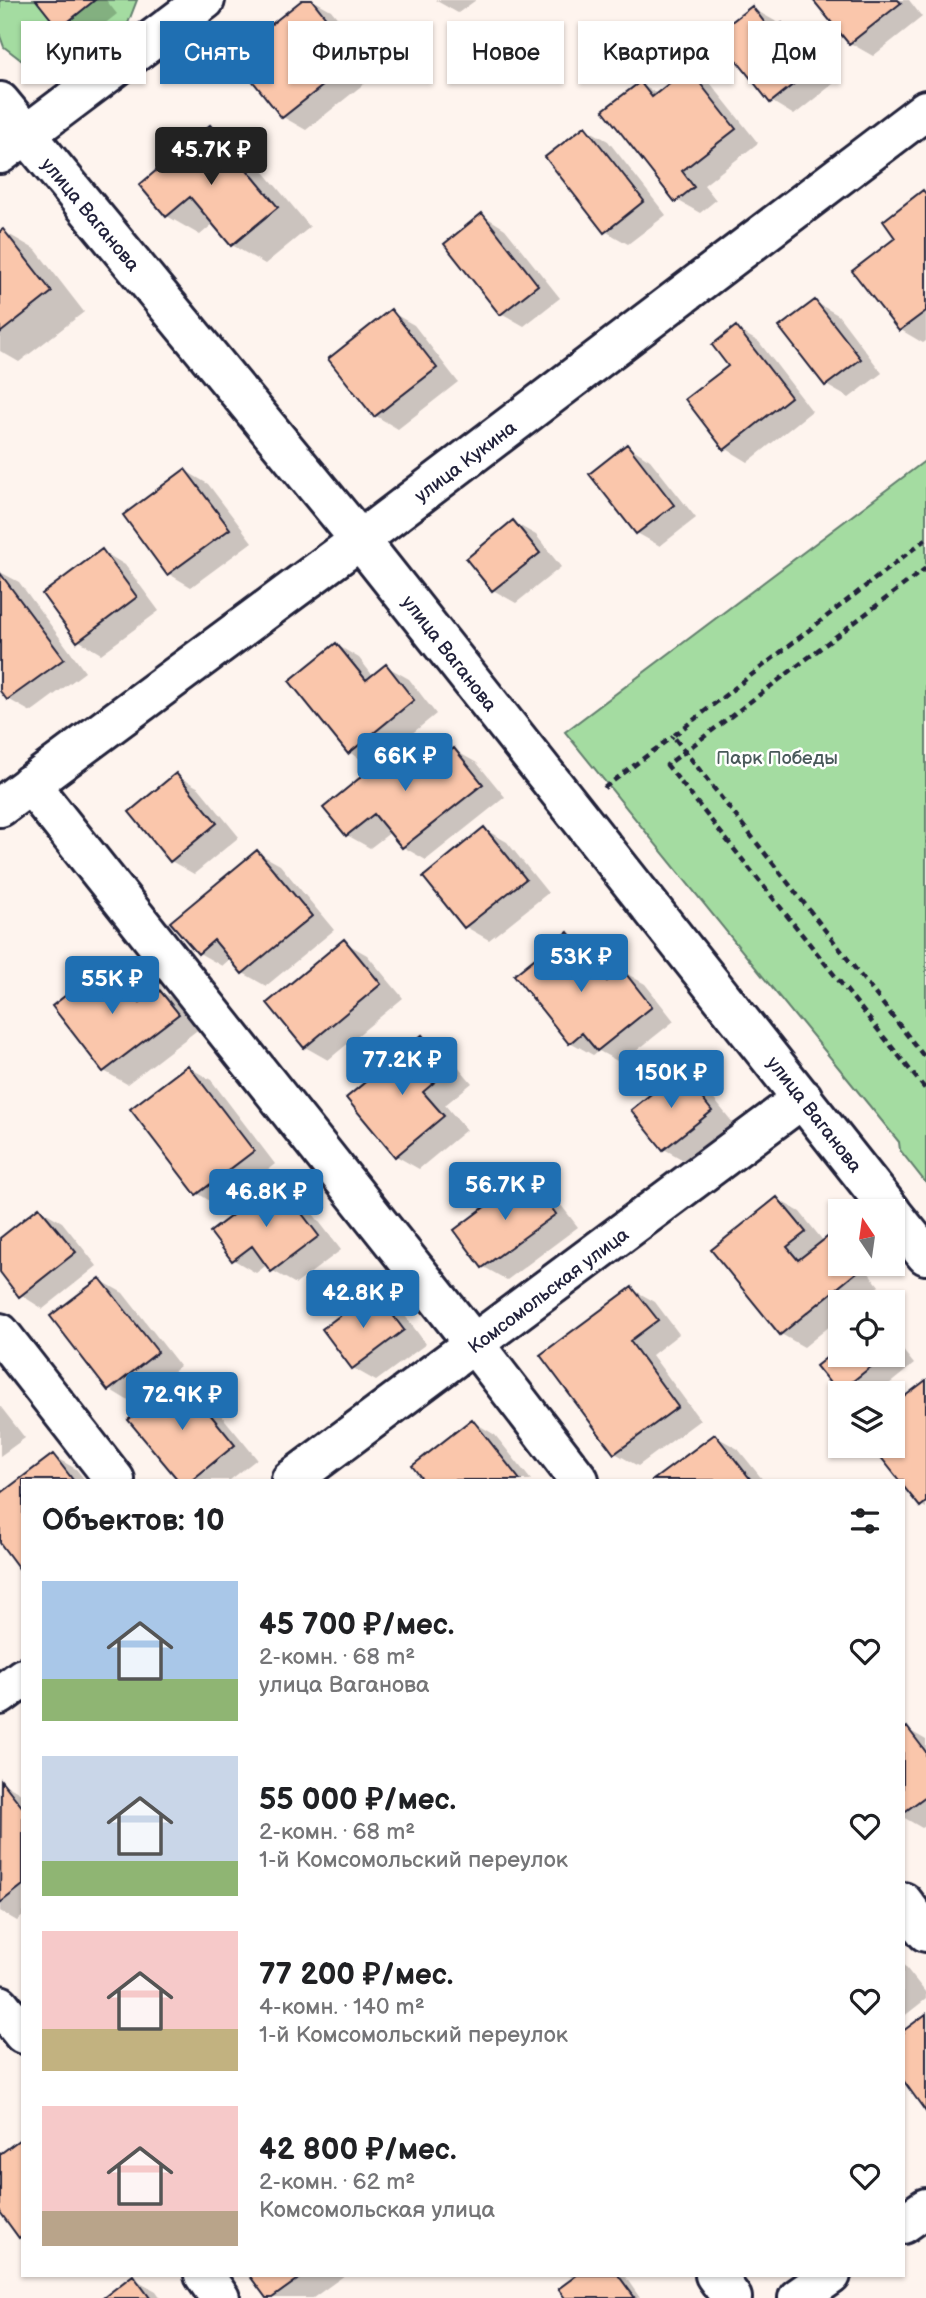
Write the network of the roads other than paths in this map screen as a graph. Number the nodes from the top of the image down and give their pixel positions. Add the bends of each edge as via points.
1 (205, 0) edge
2 (0, 102) edge
3 (926, 110) edge
4 (13, 145) edge
5 (360, 540) junction
6 (30, 784) junction
7 (0, 807) edge
8 (803, 1098) junction
9 (882, 1199) edge
10 (905, 1228) edge
11 (926, 1255) edge
12 (0, 1333) edge
13 (475, 1345) junction
14 (114, 1479) edge
15 (292, 1479) edge
16 (578, 1479) edge
17 (21, 1679) edge
18 (0, 1695) edge
19 (905, 1905) edge
20 (926, 1932) edge
21 (0, 2006) edge
22 (21, 2032) edge
23 (926, 2208) edge
24 (905, 2223) edge
25 (205, 2277) edge
26 (716, 2277) edge
27 (828, 2277) edge
28 (220, 2298) edge
29 (732, 2298) edge
30 (798, 2298) edge

1 - 4 street
2 - 4 street, улица Ваганова
3 - 5 street, улица Кукина
4 - 5 street, улица Ваганова
5 - 6 street, улица Кукина
5 - 8 street, улица Ваганова
6 - 7 street, улица Кукина
6 - 13 street
8 - 9 street, улица Ваганова
8 - 13 street, Комсомольская улица
10 - 11 street, улица Ваганова
12 - 14 street
13 - 15 street, Комсомольская улица
13 - 16 street
17 - 18 street
19 - 20 street
21 - 22 street
23 - 24 street
25 - 28 street
26 - 29 street
27 - 30 street

